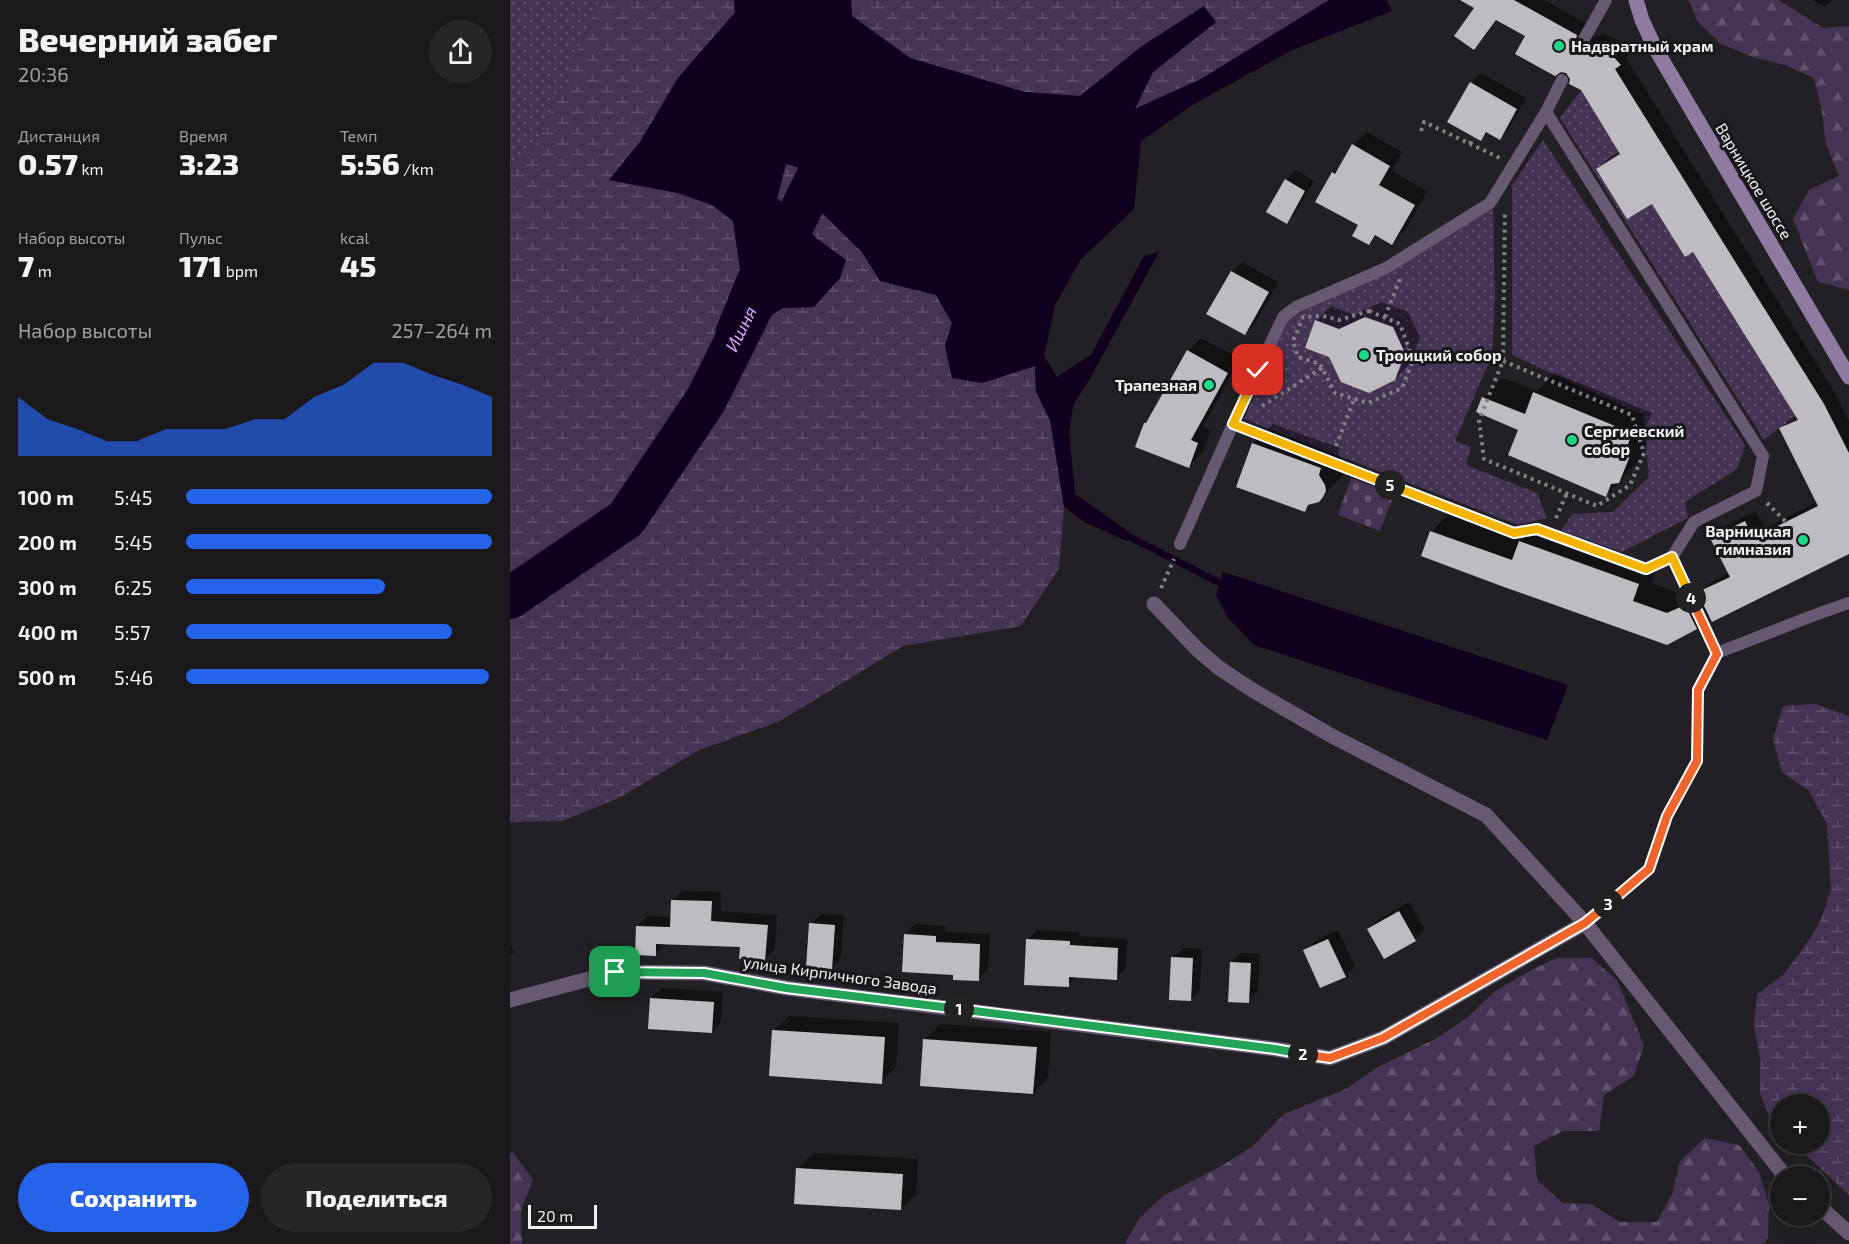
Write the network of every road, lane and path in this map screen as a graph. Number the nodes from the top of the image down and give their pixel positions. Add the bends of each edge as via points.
1 (1606, 0) edge
2 (1636, 0) edge
3 (1584, 39) dead end
4 (1562, 80) dead end
5 (1546, 112) junction
6 (1420, 130) dead end
7 (1473, 137) dead end
8 (1470, 144) junction
9 (1514, 164) junction
10 (1505, 179) junction
11 (1411, 252) junction
12 (1385, 317) junction
13 (1503, 361) junction
14 (1322, 368) junction
15 (1849, 377) edge
16 (1354, 399) junction
17 (1233, 424) junction
18 (1330, 462) junction
19 (1756, 491) junction
20 (1566, 493) junction
21 (1559, 512) dead end
22 (1786, 522) dead end
23 (1180, 544) dead end
24 (1672, 557) junction
25 (1849, 603) edge
26 (1154, 604) dead end
27 (1717, 654) junction
28 (1698, 690) joint
29 (1585, 923) junction
30 (510, 1000) edge
31 (1777, 1166) edge
32 (1830, 1216) edge
33 (1849, 1233) edge

1 - 3 lane
2 - 15 street, Варницкое шоссе via 1655,48
4 - 5 lane
5 - 9 lane
5 - 19 lane via 1763,456
6 - 8 path via 1425,122
7 - 8 path
8 - 9 path
9 - 10 lane
10 - 11 lane via 1490,203
10 - 13 path
11 - 12 path
11 - 17 lane via 1386,268 1296,307 1283,317
12 - 14 path via 1369,311 1339,320 1303,317 1293,340 1298,357
12 - 16 path via 1400,324 1413,360 1402,388 1368,403
13 - 20 path via 1479,420 1484,459
13 - 20 path via 1632,415 1644,453 1630,485 1597,506
14 - 16 path via 1335,393
14 - 17 path
16 - 18 path
17 - 18 lane
17 - 23 lane
18 - 24 lane via 1514,533 1537,529 1646,569
19 - 22 path
19 - 24 lane via 1694,522
20 - 21 path
24 - 27 lane
25 - 27 lane
26 - 29 street via 1205,656 1254,691 1486,815
27 - 28 lane
28 - 29 path via 1697,761 1667,816 1649,869
29 - 30 street, улица Кирпичного Завода via 1383,1038 1330,1058 786,988 704,973 615,972
29 - 31 street
32 - 33 street

